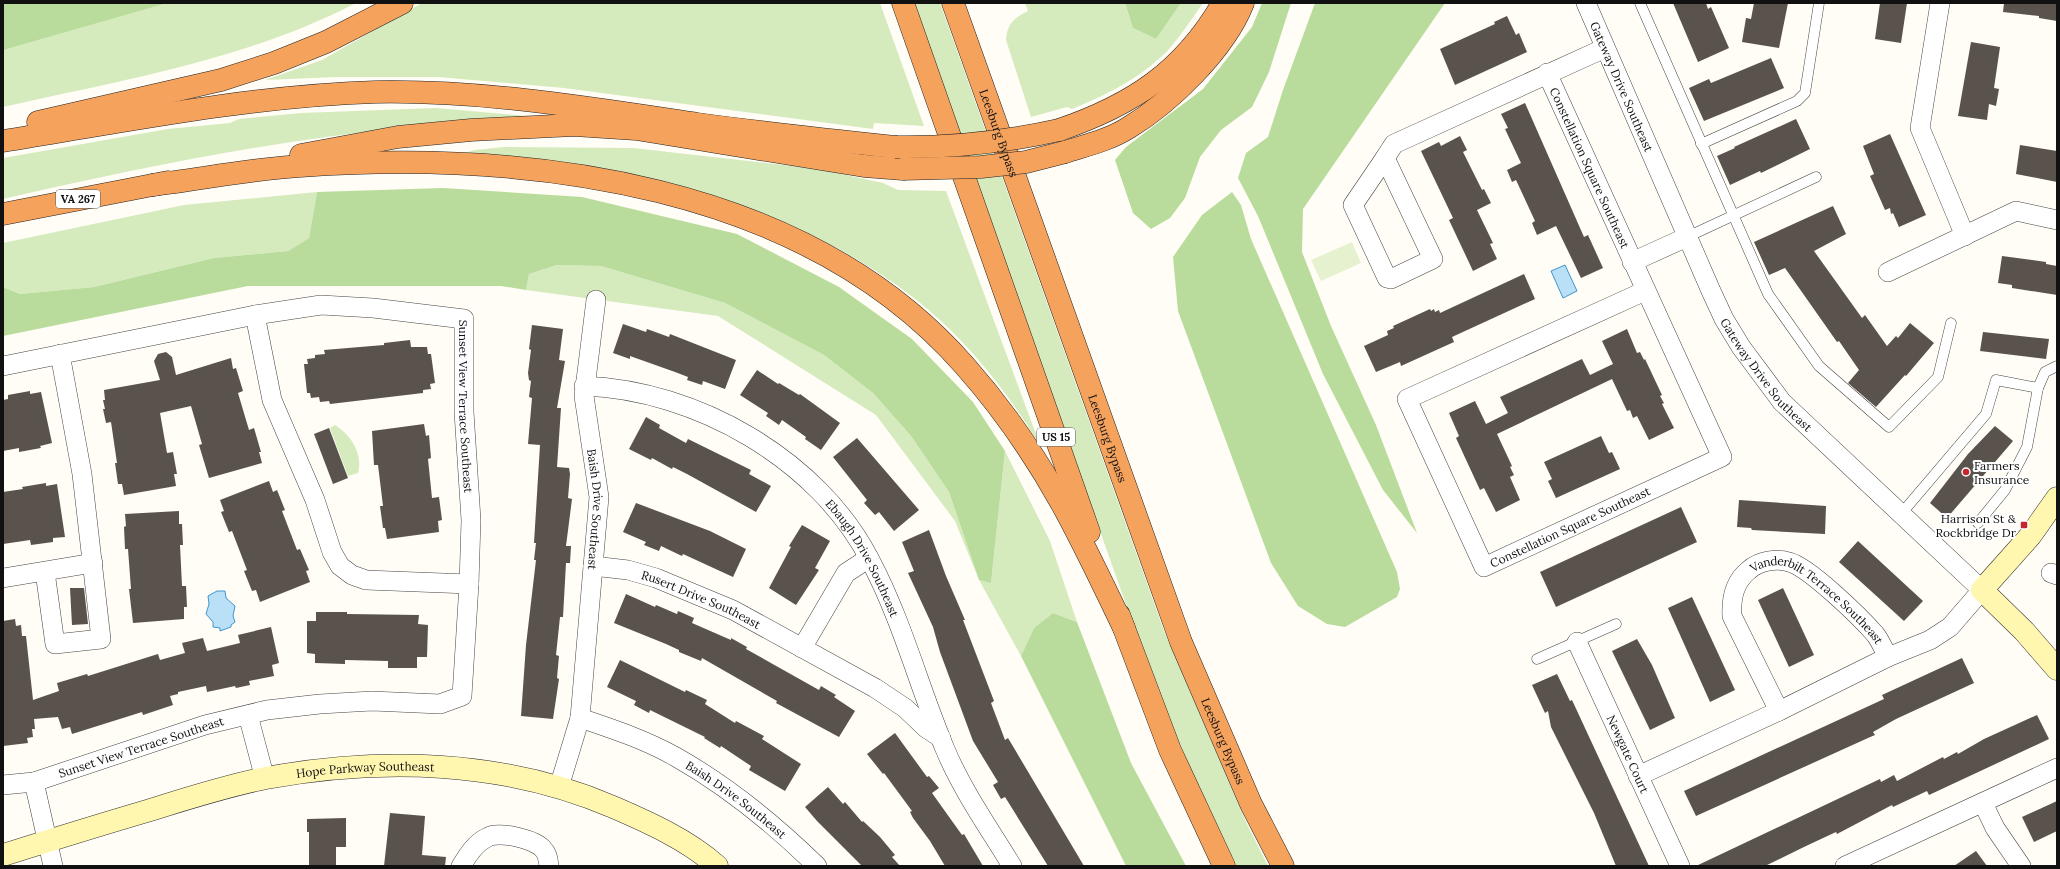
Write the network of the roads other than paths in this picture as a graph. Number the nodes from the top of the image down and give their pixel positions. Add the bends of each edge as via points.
1 (402, 3) edge
2 (903, 3) edge
3 (954, 3) edge
4 (1223, 3) edge
5 (1242, 3) edge
6 (1586, 3) edge
7 (1640, 3) edge
8 (1819, 3) edge
9 (1940, 3) edge
10 (1605, 48) junction
11 (1547, 73) junction
12 (3, 130) edge
13 (3, 141) edge
14 (1701, 144) junction
15 (1385, 158) junction
16 (1816, 177) dead end
17 (153, 185) junction
18 (3, 214) edge
19 (1733, 215) junction
20 (2057, 220) edge
21 (1965, 236) junction
22 (1687, 237) junction
23 (1632, 262) junction
24 (1888, 272) dead end
25 (1645, 291) junction
26 (596, 300) dead end
27 (255, 314) junction
28 (1951, 323) dead end
29 (60, 354) junction
30 (3, 366) edge
31 (2057, 366) edge
32 (584, 386) junction
33 (2038, 388) junction
34 (2057, 498) edge
35 (1901, 514) junction
36 (1978, 523) dead end
37 (869, 558) junction
38 (93, 563) junction
39 (593, 566) junction
40 (45, 572) junction
41 (3, 578) edge
42 (469, 584) junction
43 (1982, 590) junction
44 (1616, 624) dead end
45 (1124, 628) junction
46 (1577, 642) junction
47 (802, 648) junction
48 (1888, 657) junction
49 (1537, 659) dead end
50 (2057, 669) edge
51 (1779, 711) junction
52 (248, 715) junction
53 (580, 718) junction
54 (941, 738) junction
55 (2057, 768) edge
56 (1638, 776) junction
57 (265, 778) junction
58 (34, 782) junction
59 (3, 785) edge
60 (559, 787) junction
61 (1983, 803) junction
62 (47, 841) junction
63 (3, 855) edge
64 (53, 866) edge
65 (461, 866) edge
66 (549, 866) edge
67 (717, 866) edge
68 (817, 866) edge
69 (1012, 866) edge
70 (1224, 866) edge
71 (1283, 866) edge
72 (1680, 866) edge
73 (1845, 866) edge
74 (2021, 866) edge

1 - 12 highway via 326,42 274,63 221,80
2 - 45 highway, US 15
3 - 71 highway, Leesburg Bypass via 1181,642 1244,791
4 - 13 highway, bridge via 1197,41 1158,80 1112,109 1059,130 1029,137 971,144 896,147 784,136 534,100 376,92 239,103
5 - 17 highway, bridge via 1239,12 1213,51 1158,108 1107,139 1026,162 981,167 903,169 864,166 636,129 574,125 471,130 398,137
6 - 10 street, Gateway Drive Southeast
7 - 14 lane
8 - 14 lane via 1805,93 1797,101
9 - 21 street via 1920,128
10 - 11 street, Constellation Square Southeast
10 - 22 street, Gateway Drive Southeast
11 - 15 street, Constellation Square Southeast via 1394,144
11 - 23 street, Constellation Square Southeast
14 - 19 lane
15 - 15 street, Constellation Square Southeast via 1433,259 1391,280 1387,278 1353,205
16 - 19 lane
17 - 18 highway, VA 267
17 - 45 highway via 298,166 458,163 560,173 633,186 697,202 772,228 842,265 883,292 921,323 964,364 996,402 1043,472 1064,507
19 - 22 lane
19 - 28 lane via 1768,294 1818,366 1889,427 1938,378
20 - 21 street via 2016,211
21 - 24 street
22 - 23 street, Constellation Square Southeast
22 - 35 street, Gateway Drive Southeast via 1724,319 1763,378 1806,427
23 - 25 street, Constellation Square Southeast
25 - 25 street, Constellation Square Southeast via 1406,399 1484,567 1722,457
26 - 32 street, Baish Drive Southeast
27 - 29 street, Sunset View Terrace Southeast
27 - 42 street via 272,400 315,500 332,552 340,566 352,575 366,580
27 - 42 street, Sunset View Terrace Southeast via 321,305 373,308 464,319 464,412 470,520
29 - 30 street, Sunset View Terrace Southeast
29 - 38 street via 82,474
31 - 33 lane via 2045,372
32 - 37 street, Ebaugh Drive Southeast via 628,390 704,414 739,430 768,448 804,476 830,502
32 - 39 street, Baish Drive Southeast via 599,497
33 - 35 lane via 1996,380 1986,414
33 - 36 lane via 2027,447 2005,490
34 - 43 street via 2031,535
35 - 43 street, Gateway Drive Southeast
37 - 47 street via 846,573
37 - 54 street, Ebaugh Drive Southeast via 885,589
38 - 40 street
38 - 40 street via 101,639 55,644
39 - 47 street, Rusert Drive Southeast via 628,570 671,583 733,610
39 - 53 street, Baish Drive Southeast
40 - 41 street
42 - 52 street, Sunset View Terrace Southeast via 462,696 440,704 372,701 320,704 267,710
43 - 48 street, Vanderbilt Terrace Southeast via 1950,627 1930,640
43 - 50 street, Gateway Drive Southeast via 2024,631
44 - 46 lane
45 - 70 highway, US 15 via 1170,750
46 - 49 lane
46 - 56 street, Newgate Court
47 - 54 street, Rusert Drive Southeast via 875,688 905,708
48 - 51 street, Vanderbilt Terrace Southeast
48 - 51 street, Vanderbilt Terrace Southeast via 1875,634 1811,573 1790,562 1776,560 1761,563 1750,569 1734,590 1731,602 1732,616
51 - 56 street, Vanderbilt Terrace Southeast
52 - 57 street
52 - 58 street, Sunset View Terrace Southeast via 205,725
53 - 60 street, Baish Drive Southeast
53 - 68 street, Baish Drive Southeast via 638,739 675,757 718,783 755,809
54 - 69 street, Ebaugh Drive Southeast via 962,784
55 - 61 street
56 - 72 street, Newgate Court
57 - 60 street, Hope Parkway Southeast via 328,769 428,766 516,776
57 - 62 street, Hope Parkway Southeast via 195,796
58 - 59 street, Sunset View Terrace Southeast
58 - 62 street
60 - 67 street, Hope Parkway Southeast via 591,797 667,833
61 - 73 street
61 - 74 street via 1995,828
62 - 63 street, Hope Parkway Southeast
62 - 64 street
65 - 66 street via 479,841 502,834 535,842 543,848

